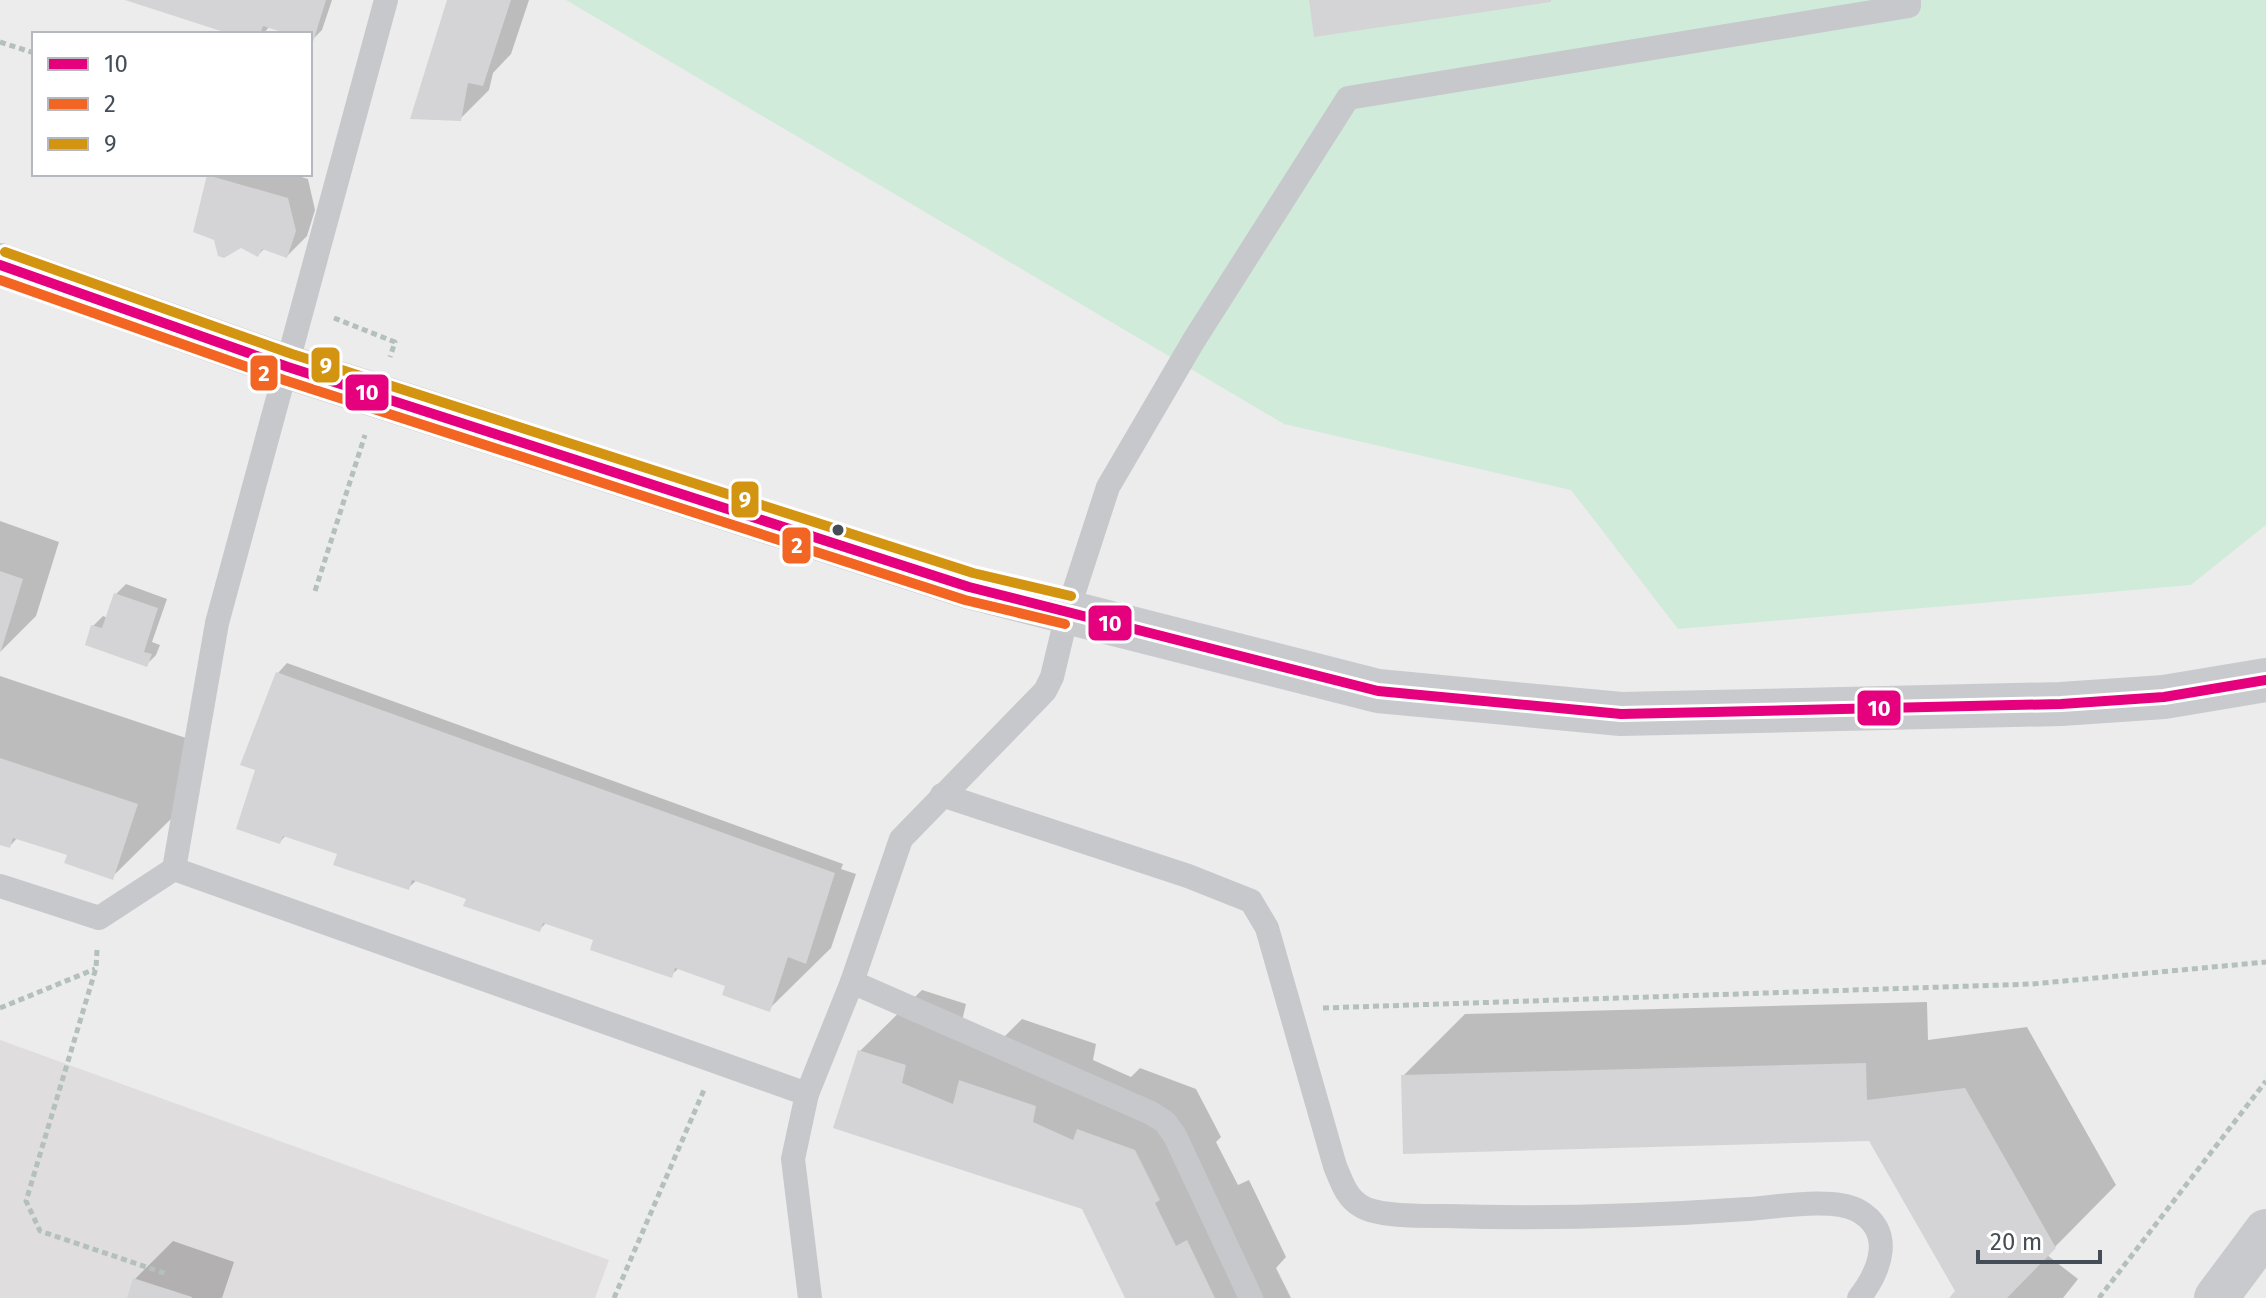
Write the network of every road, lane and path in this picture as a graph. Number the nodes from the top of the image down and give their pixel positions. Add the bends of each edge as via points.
1 (386, 0) edge
2 (1909, 0) edge
3 (0, 42) edge
4 (32, 52) edge
5 (0, 265) edge
6 (288, 367) junction
7 (1068, 610) junction
8 (2266, 680) edge
9 (942, 795) junction
10 (174, 869) junction
11 (0, 886) edge
12 (99, 918) junction
13 (2266, 962) edge
14 (96, 968) junction
15 (852, 982) junction
16 (0, 1008) edge
17 (1290, 1009) junction
18 (716, 1062) junction
19 (2266, 1081) edge
20 (807, 1094) junction
21 (2266, 1231) edge
22 (167, 1274) dead end
23 (614, 1298) edge
24 (810, 1298) edge
25 (1251, 1298) edge
26 (1859, 1298) edge
27 (2099, 1298) edge
28 (2216, 1298) edge

1 - 6 lane
2 - 7 lane via 1909,6 1348,98 1108,487
3 - 4 path
5 - 6 main road
6 - 7 main road via 969,587
6 - 10 lane via 217,623
7 - 8 main road via 1378,691 1621,714 2061,704 2164,697
7 - 9 lane via 1045,691
9 - 15 lane via 901,839
9 - 17 lane via 1251,901 1267,928
10 - 12 lane
10 - 18 lane
11 - 12 lane
12 - 14 path
13 - 17 path via 2032,984
14 - 16 path
14 - 22 path via 26,1201 40,1231
15 - 20 lane
15 - 25 lane via 1165,1122
17 - 26 lane via 1335,1166 1347,1193 1361,1207 1399,1215 1481,1217 1845,1206 1869,1221 1881,1245 1881,1259
18 - 20 lane
18 - 23 path
19 - 27 path
20 - 24 lane via 793,1159
21 - 28 main road

